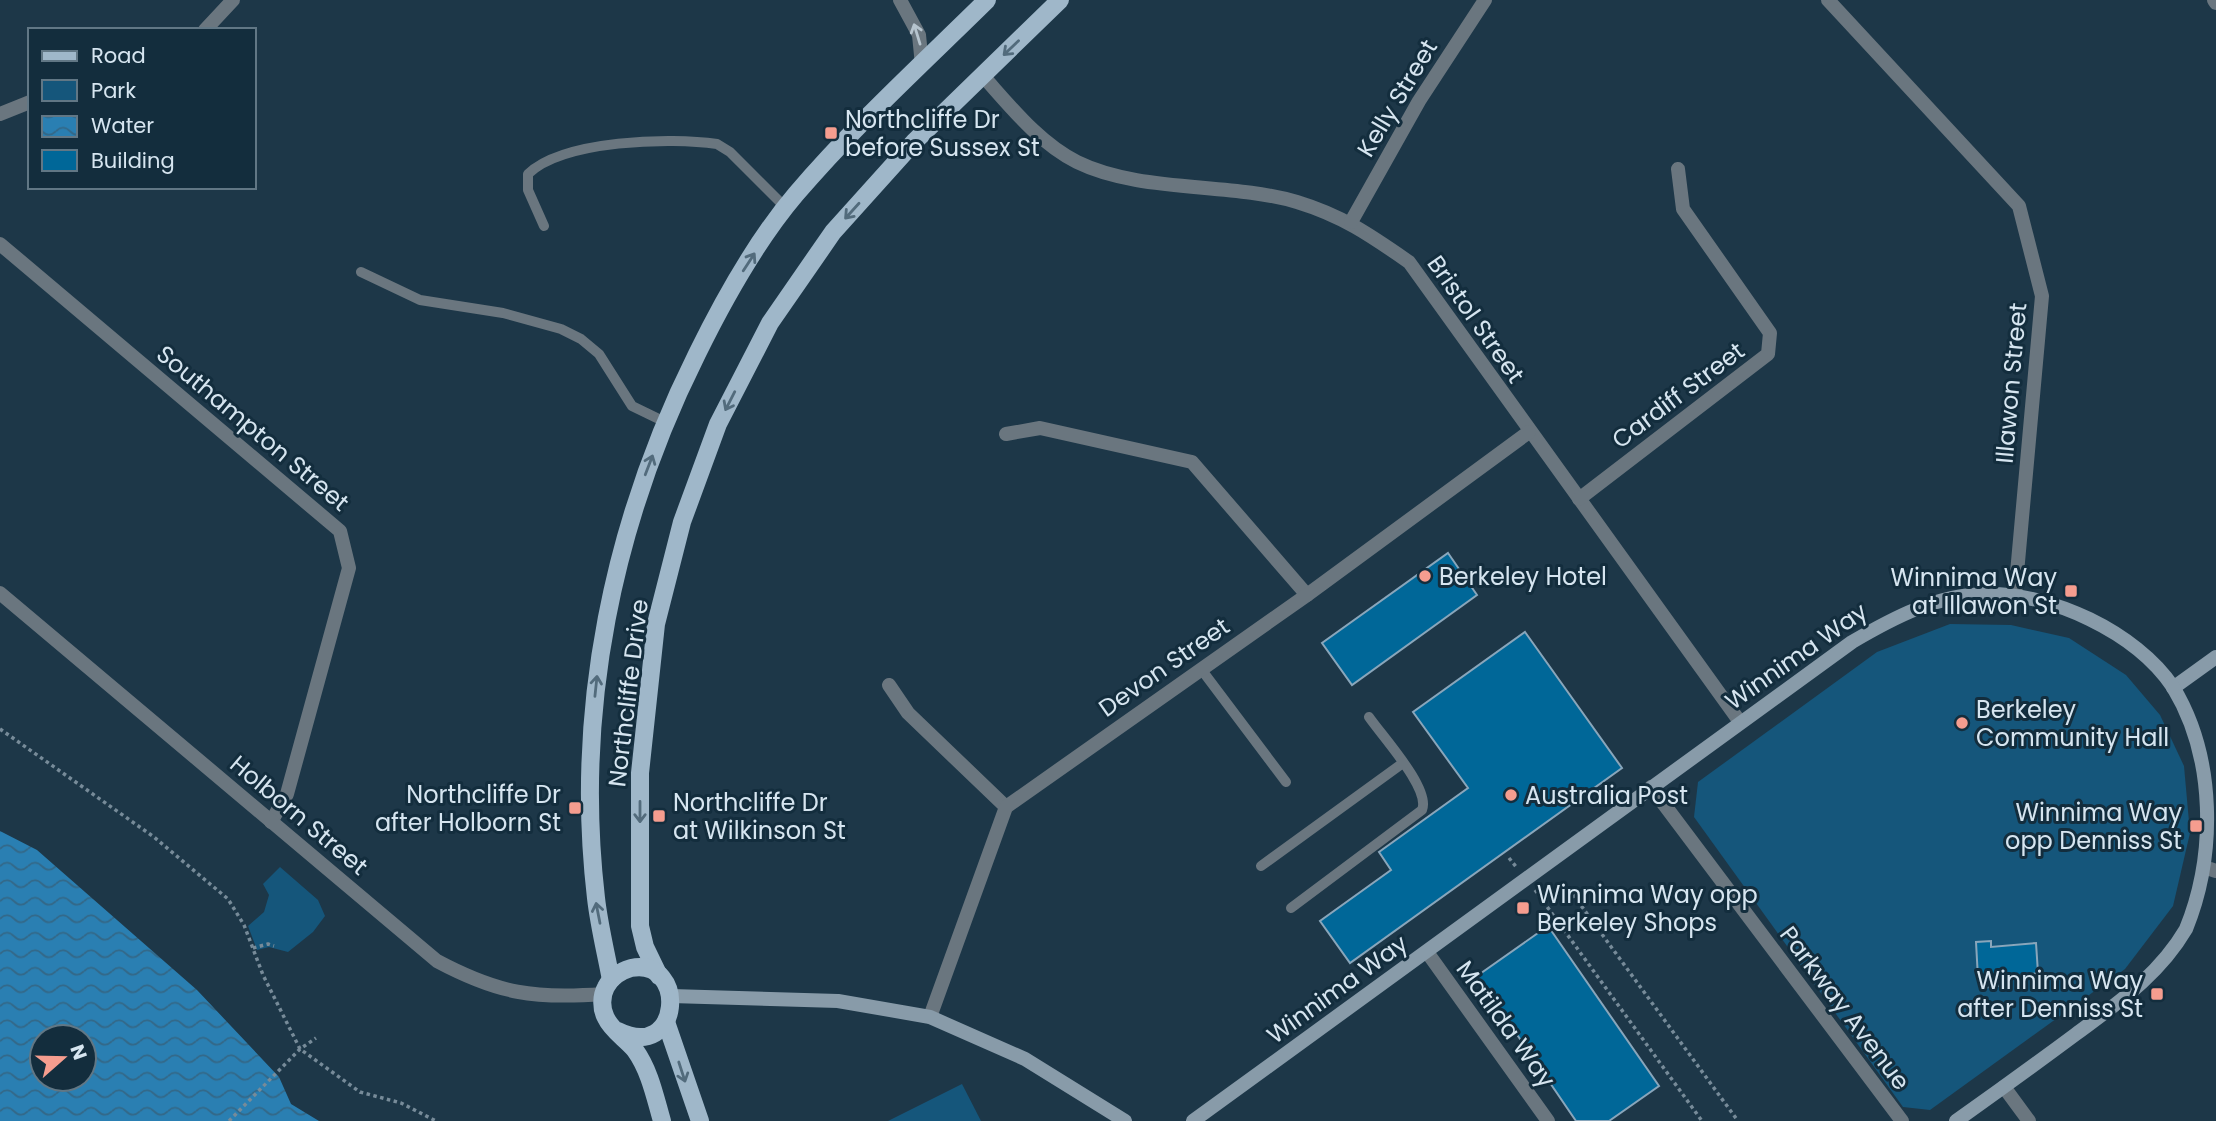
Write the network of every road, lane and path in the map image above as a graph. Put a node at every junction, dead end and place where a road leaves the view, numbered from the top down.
1 (233, 0) edge
2 (987, 0) edge
3 (1060, 0) edge
4 (1485, 0) edge
5 (1828, 0) edge
6 (902, 2) edge
7 (207, 28) edge
8 (922, 65) junction
9 (982, 76) junction
10 (28, 103) edge
11 (0, 114) edge
12 (1678, 169) dead end
13 (786, 208) junction
14 (1351, 222) junction
15 (544, 226) dead end
16 (0, 244) edge
17 (361, 272) dead end
18 (665, 422) junction
19 (1530, 432) junction
20 (1006, 434) dead end
21 (1579, 499) junction
22 (0, 593) edge
23 (1307, 595) junction
24 (2015, 595) junction
25 (2216, 657) edge
26 (1201, 669) junction
27 (889, 685) dead end
28 (2173, 688) junction
29 (1369, 717) dead end
30 (1740, 722) junction
31 (0, 729) edge
32 (1403, 763) junction
33 (1286, 782) dead end
34 (1651, 787) junction
35 (1006, 807) junction
36 (271, 822) junction
37 (1261, 866) dead end
38 (2213, 870) edge
39 (1534, 889) dead end
40 (1569, 889) dead end
41 (1291, 908) dead end
42 (274, 946) dead end
43 (253, 948) junction
44 (1427, 952) junction
45 (659, 976) junction
46 (607, 987) junction
47 (671, 996) junction
48 (930, 1017) junction
49 (666, 1022) junction
50 (618, 1031) junction
51 (316, 1038) dead end
52 (300, 1049) junction
53 (2004, 1087) junction
54 (229, 1121) edge
55 (436, 1121) edge
56 (662, 1121) edge
57 (700, 1121) edge
58 (1125, 1121) edge
59 (1193, 1121) edge
60 (1548, 1121) edge
61 (1702, 1121) edge
62 (1738, 1121) edge
63 (1902, 1121) edge
64 (1956, 1121) edge
65 (2029, 1121) edge

1 - 7 street
2 - 8 main road, Northcliffe Drive
3 -> 9 main road, Northcliffe Drive
4 - 14 street, Kelly Street
5 - 24 street, Illawon Street
8 -> 6 street
8 - 13 main road, Northcliffe Drive
9 - 14 street, Bristol Street
9 -> 45 main road, Northcliffe Drive
10 - 11 street
12 - 21 street, Cardiff Street
13 - 15 lane
18 -> 13 main road, Northcliffe Drive
14 - 19 street, Bristol Street
16 - 36 street, Southampton Street
17 - 18 lane
46 -> 18 main road, Northcliffe Drive
19 - 21 street, Bristol Street
19 - 23 street, Devon Street
20 - 23 street
21 - 30 street, Bristol Street
22 - 36 street, Holborn Street
23 - 26 street, Devon Street
24 - 28 street, Winnima Way
24 - 30 street, Winnima Way
25 - 28 street
26 - 33 lane
26 - 35 street, Devon Street
27 - 35 street
28 - 38 street, Winnima Way
29 - 32 lane
30 - 34 street, Winnima Way
31 - 43 path
32 - 37 lane
32 - 41 lane
34 - 44 street, Winnima Way
34 - 63 street, Parkway Avenue
35 - 48 street
36 - 46 street, Holborn Street
38 - 53 street, Winnima Way
39 - 61 path
40 - 62 path
42 - 43 path
43 - 52 path
44 - 59 street, Winnima Way
44 - 60 street, Matilda Way
45 - 46 main road
45 - 47 main road
46 - 50 main road
47 - 48 street
47 - 49 main road
48 - 58 street
49 - 50 main road
49 -> 57 main road
50 - 56 main road
51 - 52 path
52 - 54 path
52 - 55 path
53 - 64 street, Winnima Way
53 - 65 street

